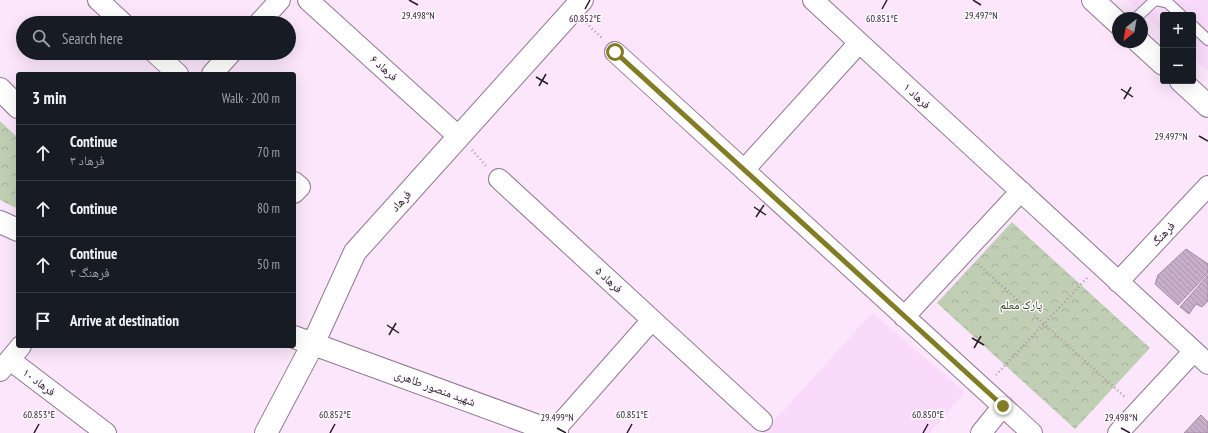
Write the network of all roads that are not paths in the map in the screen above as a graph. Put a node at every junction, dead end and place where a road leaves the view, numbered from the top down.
1 (98, 0) edge
2 (280, 0) edge
3 (308, 0) edge
4 (812, 0) edge
5 (1093, 0) edge
6 (1156, 0) edge
7 (573, 3) edge
8 (1143, 12) edge
9 (1178, 12) edge
10 (115, 16) edge
11 (265, 16) edge
12 (1112, 17) edge
13 (1196, 29) edge
14 (1208, 40) edge
15 (859, 43) junction
16 (1146, 48) edge
17 (615, 52) road end
18 (163, 60) edge
19 (225, 60) edge
20 (1160, 61) edge
21 (176, 72) edge
22 (214, 72) edge
23 (1184, 84) edge
24 (0, 89) edge
25 (16, 105) edge
26 (1208, 106) edge
27 (459, 137) junction
28 (744, 170) junction
29 (499, 179) road end
30 (296, 184) edge
31 (1208, 186) edge
32 (296, 191) edge
33 (1021, 191) junction
34 (0, 222) edge
35 (16, 229) edge
36 (1118, 282) junction
37 (904, 317) junction
38 (652, 320) junction
39 (303, 340) edge
40 (1201, 358) edge
41 (10, 359) edge
42 (1003, 406) junction
43 (762, 422) dead end
44 (555, 432) edge
45 (106, 433) edge
46 (266, 433) edge
47 (981, 433) edge
48 (1032, 433) edge
49 (1118, 433) edge

1 - 10 street
2 - 11 street
3 - 27 street, فرهاد ۶
4 - 15 street, فرهاد ۱
5 - 12 street
6 - 8 lane
6 - 9 lane
7 - 27 street, فرهاد
13 - 14 lane
15 - 28 street
15 - 33 street, فرهاد ۱
16 - 20 street
17 - 28 street
18 - 21 street
19 - 22 street
23 - 26 street
24 - 25 street
27 - 39 street, فرهاد
28 - 37 street
29 - 38 street, فرهاد ۵
30 - 32 street
31 - 36 street, فرهنگ
33 - 36 street, فرهاد ۱
33 - 37 street
34 - 35 street
36 - 40 street, فرهاد ۱
37 - 42 street
38 - 43 street, فرهاد ۵
38 - 44 street
39 - 44 street, شهید منصور طاهری
39 - 46 street, فرهاد
40 - 49 street
41 - 45 street, فرهاد ۱۰
42 - 47 street
42 - 48 street

